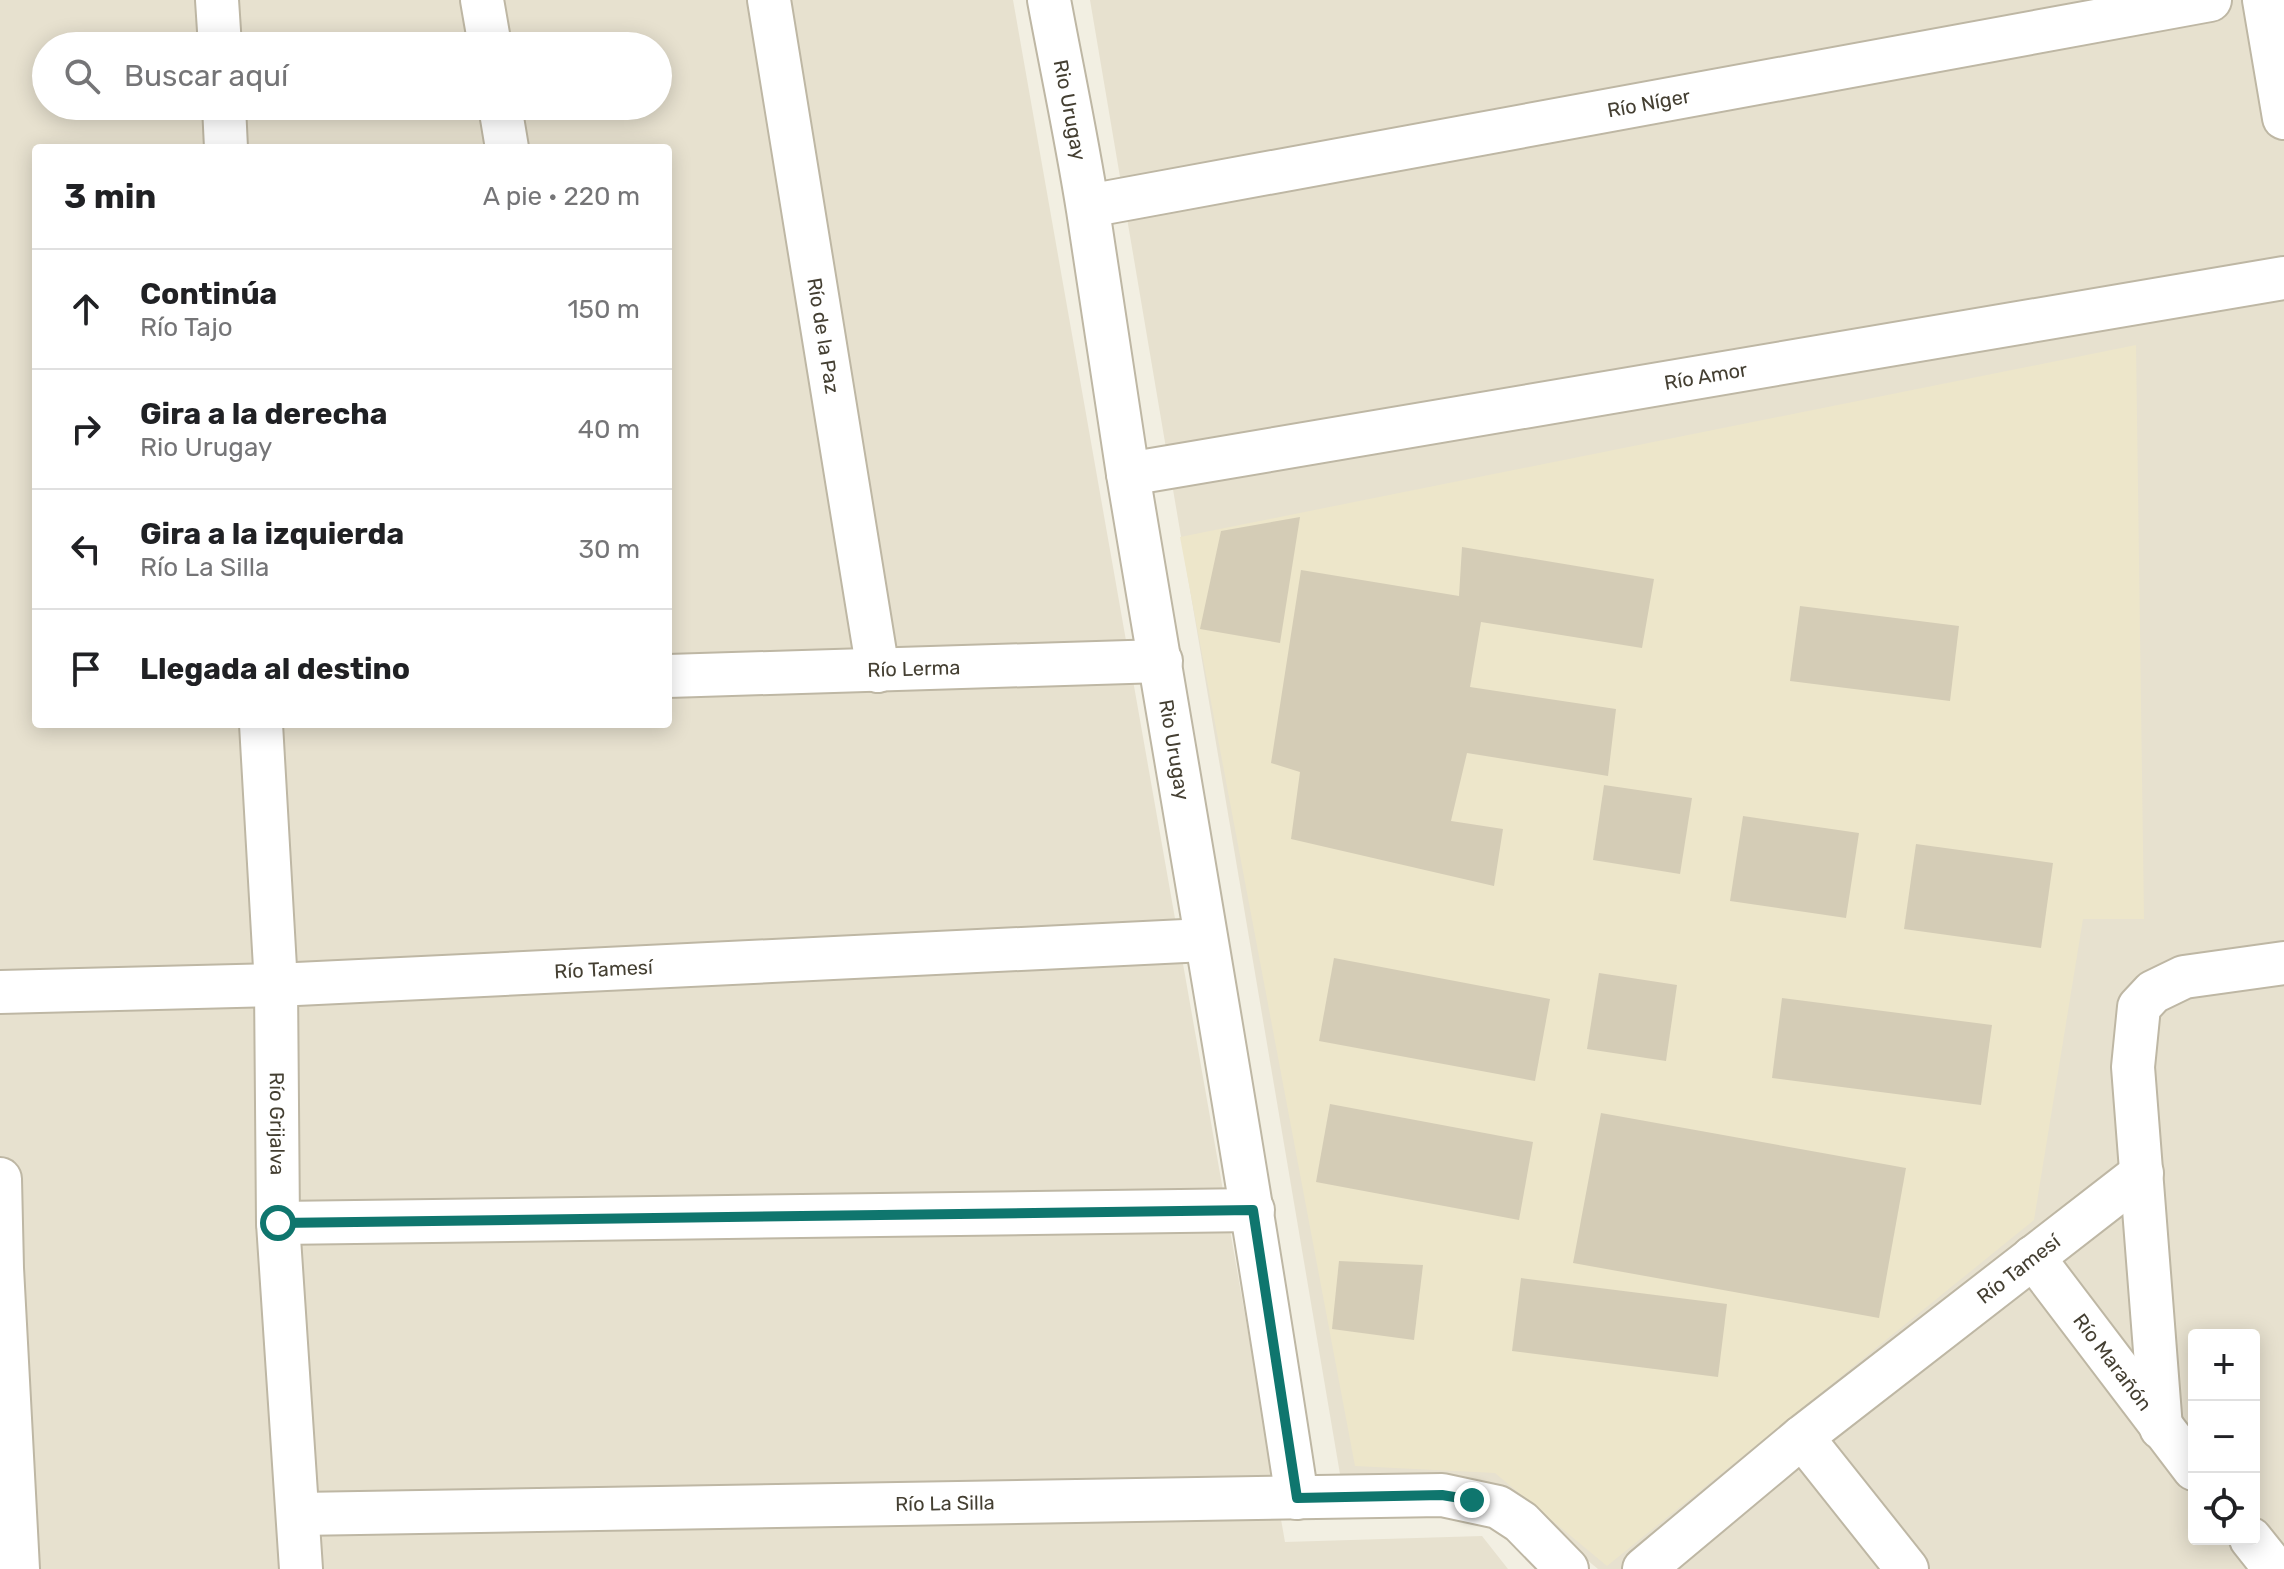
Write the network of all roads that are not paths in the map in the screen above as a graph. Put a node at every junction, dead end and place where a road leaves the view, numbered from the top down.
1 (217, 0) edge
2 (482, 0) edge
3 (769, 0) edge
4 (1049, 0) edge
5 (2210, 0) edge
6 (2264, 0) edge
7 (219, 32) edge
8 (488, 32) edge
9 (2284, 118) edge
10 (225, 120) edge
11 (502, 120) edge
12 (226, 144) edge
13 (506, 144) edge
14 (1088, 206) junction
15 (2284, 278) edge
16 (1128, 474) junction
17 (1161, 661) junction
18 (878, 671) junction
19 (672, 676) edge
20 (261, 728) edge
21 (1205, 940) junction
22 (2284, 963) edge
23 (276, 985) junction
24 (0, 992) edge
25 (2142, 1173) junction
26 (0, 1179) edge
27 (1253, 1210) junction
28 (278, 1223) junction
29 (2033, 1257) junction
30 (1, 1268) edge
31 (2161, 1428) junction
32 (1802, 1437) junction
33 (2188, 1462) edge
34 (1297, 1498) junction
35 (299, 1514) junction
36 (2256, 1545) edge
37 (11, 1551) edge
38 (301, 1569) edge
39 (1567, 1569) edge
40 (1644, 1569) edge
41 (1907, 1569) edge
42 (2275, 1569) edge

1 - 7 street
2 - 8 street
3 - 18 street, Río de la Paz
4 - 14 street, Rio Urugay
5 - 14 street, Río Níger
6 - 9 street
10 - 12 street
11 - 13 street
14 - 16 street, Rio Urugay
15 - 16 street, Río Amor
16 - 17 street, Rio Urugay
17 - 18 street, Río Lerma
17 - 21 street, Rio Urugay
18 - 19 street, Río Lerma
20 - 23 street, Río Grijalva
21 - 23 street, Río Tamesí
21 - 27 street, Rio Urugay
22 - 25 street
23 - 24 street, Río Tamesí
23 - 28 street, Río Grijalva
25 - 29 street, Río Tamesí
25 - 31 street
26 - 30 street
27 - 28 street
27 - 34 street, Rio Urugay
28 - 35 street, Río Grijalva
29 - 31 street, Río Marañón
29 - 32 street, Río Tamesí
30 - 37 street
31 - 33 street, Río Marañón
32 - 40 street, Río Tamesí
32 - 41 street
34 - 35 street, Río La Silla
34 - 39 street, Río La Silla
35 - 38 street, Río Grijalva
36 - 42 street

